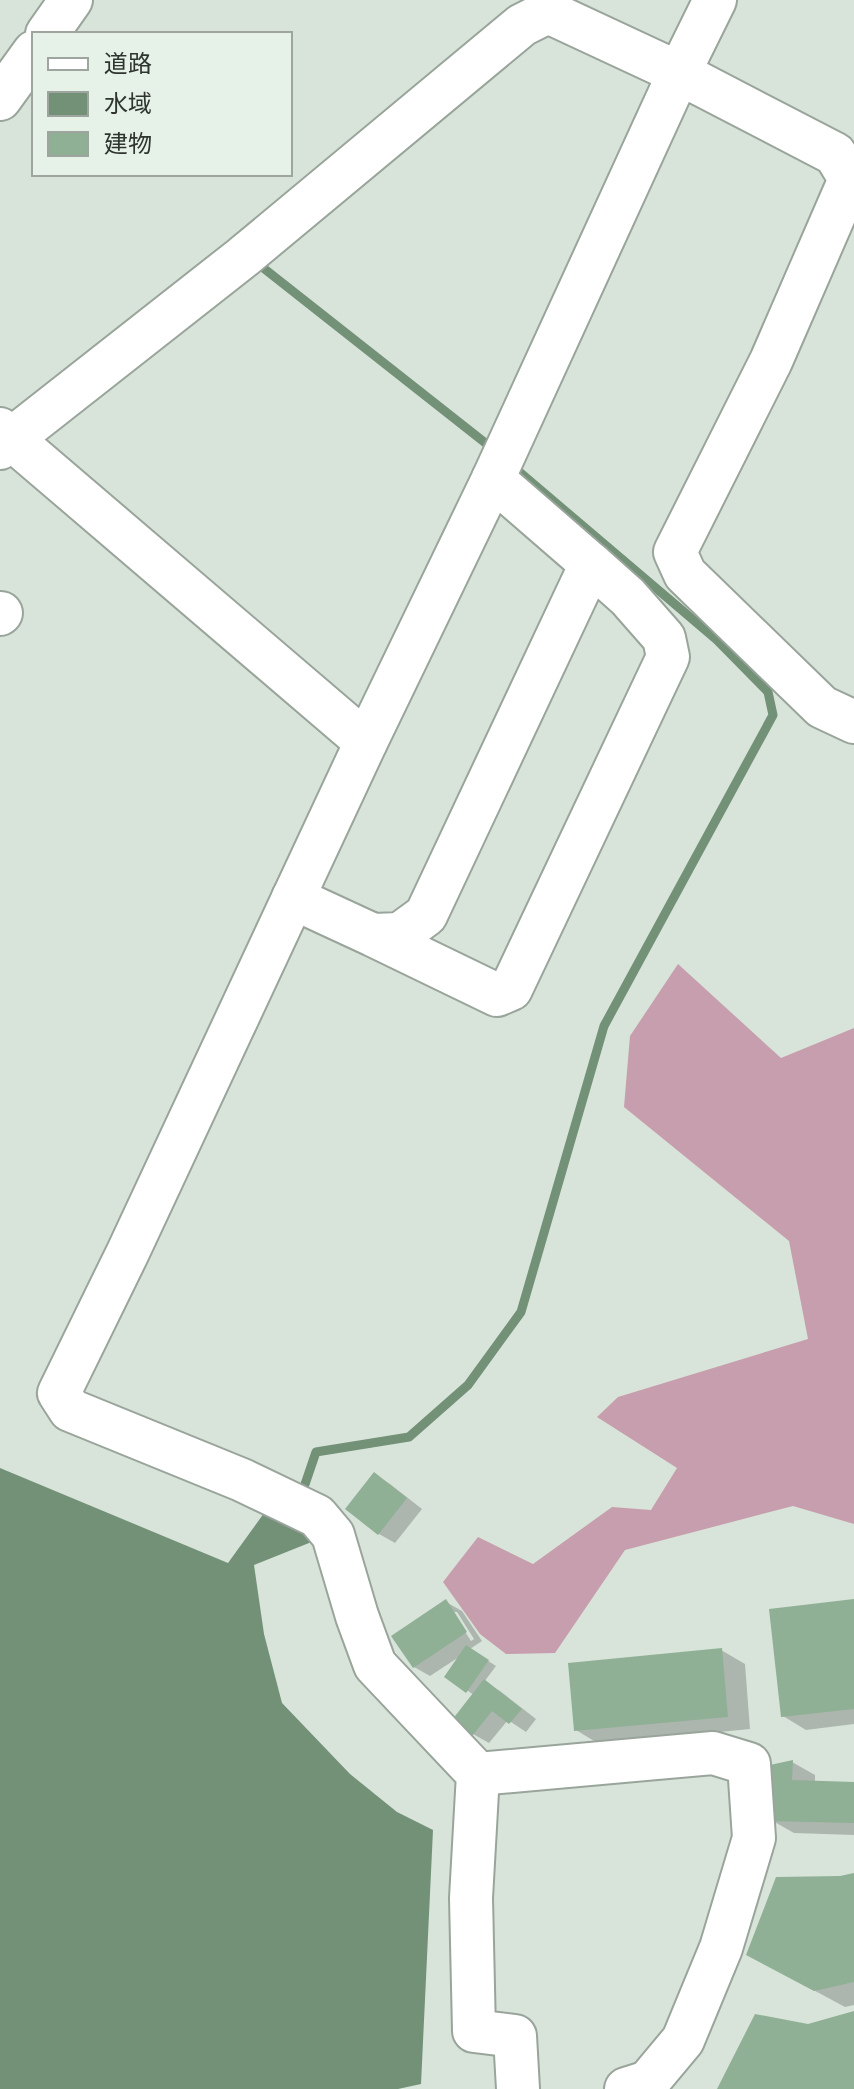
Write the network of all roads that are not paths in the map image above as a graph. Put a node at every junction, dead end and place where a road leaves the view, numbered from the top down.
1 (71, 0) edge
2 (715, 0) edge
3 (48, 32) edge
4 (32, 55) edge
5 (679, 73) junction
6 (0, 99) edge
7 (852, 178) edge
8 (3, 439) edge
9 (493, 479) junction
10 (591, 564) junction
11 (685, 574) junction
12 (628, 597) junction
13 (854, 722) edge
14 (366, 742) junction
15 (293, 898) junction
16 (373, 935) junction
17 (478, 1774) junction
18 (518, 2089) edge
19 (626, 2089) edge

1 - 3 street
2 - 5 street
4 - 6 street
5 - 7 street
5 - 8 street
5 - 9 street
7 - 11 street
8 - 14 street
9 - 10 street
9 - 14 street
10 - 12 street
10 - 16 street
11 - 12 street
11 - 13 street
12 - 16 street
14 - 15 street
15 - 16 street
15 - 17 street
17 - 18 street
17 - 19 street

